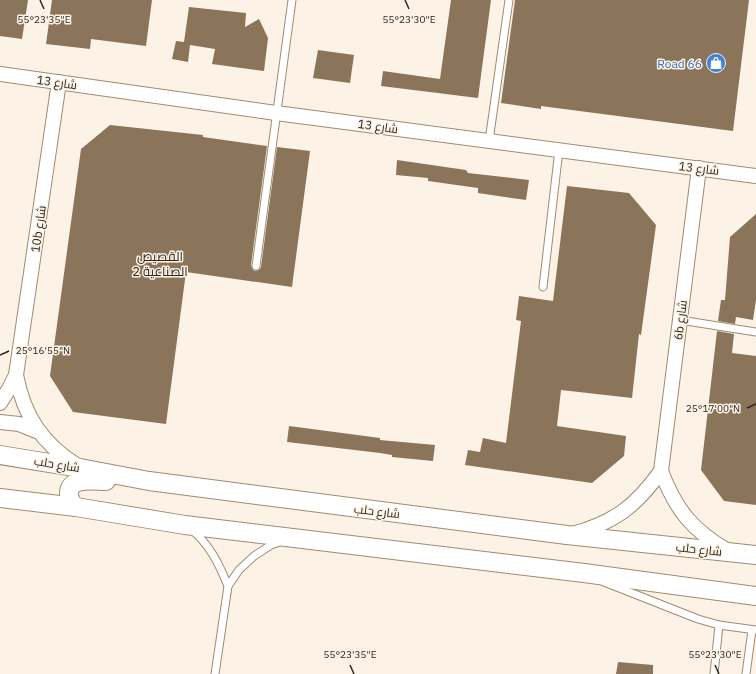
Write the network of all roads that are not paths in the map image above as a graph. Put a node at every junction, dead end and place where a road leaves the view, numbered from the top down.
1 (292, 0) edge
2 (509, 0) edge
3 (0, 74) edge
4 (59, 82) junction
5 (276, 113) junction
6 (489, 141) junction
7 (559, 150) junction
8 (698, 168) junction
9 (756, 176) edge
10 (256, 266) dead end
11 (543, 287) dead end
12 (680, 320) junction
13 (756, 332) edge
14 (16, 375) junction
15 (0, 403) edge
16 (0, 422) edge
17 (39, 432) junction
18 (0, 456) edge
19 (80, 468) junction
20 (661, 472) junction
21 (148, 481) junction
22 (0, 498) edge
23 (76, 508) junction
24 (185, 525) junction
25 (567, 535) junction
26 (289, 538) junction
27 (730, 552) junction
28 (756, 555) edge
29 (584, 574) junction
30 (228, 586) junction
31 (756, 596) edge
32 (719, 625) junction
33 (754, 630) edge
34 (215, 674) edge
35 (714, 674) edge
36 (746, 674) edge

1 - 5 lane
2 - 6 lane
3 - 4 street, شارع 13
4 - 5 street, شارع 13
4 - 14 street, 10b شارع
5 - 6 street, شارع 13
5 - 10 lane
6 - 7 street, شارع 13
7 - 8 street, شارع 13
7 - 11 lane
8 - 9 street, شارع 13
8 - 12 street, 6b شارع
12 - 13 lane
12 - 20 street, 6b شارع
14 - 15 street, 10b شارع
14 - 17 street, 10b شارع
16 - 17 street
17 - 19 street, 10b شارع
18 - 19 street, شارع حلب
19 - 21 street, شارع حلب
20 - 25 street
20 - 27 street, 6b شارع
21 - 23 street
21 - 25 street, شارع حلب
22 - 23 street
23 - 24 street
24 - 26 street
24 - 30 lane
25 - 27 street, شارع حلب
26 - 29 street
26 - 30 lane
27 - 28 street, شارع حلب
29 - 31 street
29 - 32 lane
30 - 34 lane
32 - 33 lane
32 - 35 lane
33 - 36 lane

